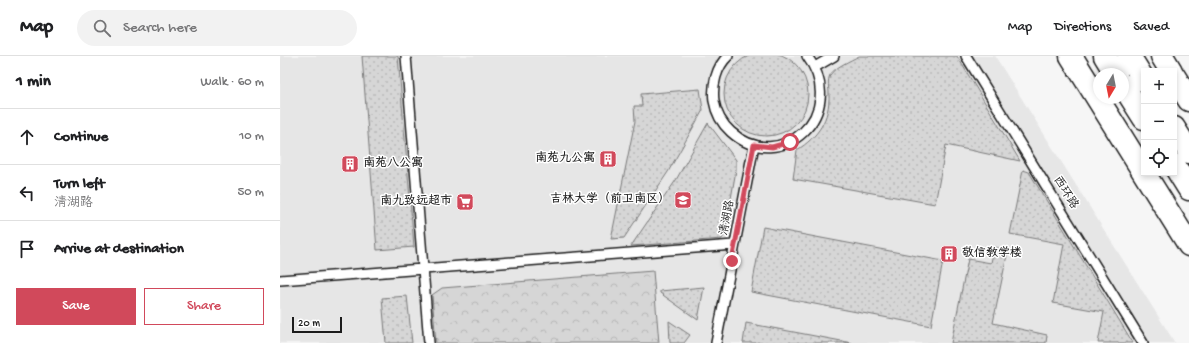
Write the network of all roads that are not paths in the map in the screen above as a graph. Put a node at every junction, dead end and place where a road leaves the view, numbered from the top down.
1 (406, 56) edge
2 (728, 56) edge
3 (807, 56) edge
4 (834, 56) edge
5 (966, 56) edge
6 (1071, 56) edge
7 (1105, 56) edge
8 (1129, 56) edge
9 (1162, 56) edge
10 (815, 67) junction
11 (1112, 68) edge
12 (1169, 68) edge
13 (1141, 75) edge
14 (1177, 81) edge
15 (1129, 94) edge
16 (1189, 100) edge
17 (1141, 113) edge
18 (1177, 133) edge
19 (754, 145) junction
20 (1189, 152) edge
21 (1141, 168) edge
22 (1177, 170) edge
23 (1146, 176) edge
24 (1189, 189) edge
25 (734, 245) junction
26 (1189, 245) edge
27 (423, 270) junction
28 (280, 280) edge
29 (429, 343) edge
30 (716, 343) edge
31 (1143, 343) edge

1 - 27 lane
2 - 19 lane
3 - 10 lane
4 - 10 lane
5 - 31 lane, 西环路
6 - 21 street
7 - 11 street
8 - 13 street
9 - 12 street
10 - 19 lane
14 - 16 street
15 - 17 street
18 - 20 street
19 - 25 lane, 清湖路
22 - 24 street
23 - 26 street
25 - 27 lane
25 - 30 lane, 清湖路
27 - 28 lane
27 - 29 lane

